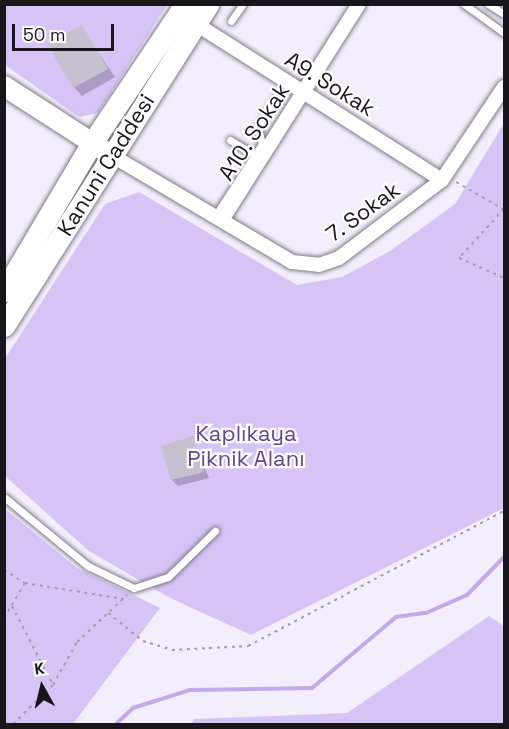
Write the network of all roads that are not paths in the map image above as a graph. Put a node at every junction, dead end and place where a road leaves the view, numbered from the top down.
1 (185, 4) edge
2 (208, 4) edge
3 (243, 4) edge
4 (359, 4) edge
5 (464, 4) edge
6 (479, 4) edge
7 (488, 4) edge
8 (504, 14) edge
9 (231, 21) dead end
10 (196, 24) junction
11 (504, 33) edge
12 (4, 86) edge
13 (504, 87) edge
14 (305, 93) junction
15 (277, 97) dead end
16 (230, 140) dead end
17 (92, 143) junction
18 (111, 155) junction
19 (255, 155) junction
20 (442, 180) junction
21 (218, 218) junction
22 (4, 291) edge
23 (4, 326) edge
24 (4, 497) edge
25 (215, 531) dead end

1 - 17 main road, Kanuni Caddesi
2 - 10 main road, Kanuni Caddesi
3 - 9 lane
4 - 14 street, A10. Sokak
5 - 11 lane
6 - 7 lane
7 - 8 lane
10 - 14 street, A9. Sokak
10 - 18 main road, Kanuni Caddesi
12 - 17 main road
13 - 20 street, 7. Sokak
14 - 20 street, A9. Sokak
14 - 21 street, A10. Sokak
15 - 19 lane
16 - 19 lane
17 - 18 main road
17 - 22 main road, Kanuni Caddesi
18 - 21 street, 7. Sokak
18 - 23 main road, Kanuni Caddesi
19 - 21 lane
20 - 21 street, 7. Sokak
24 - 25 lane

